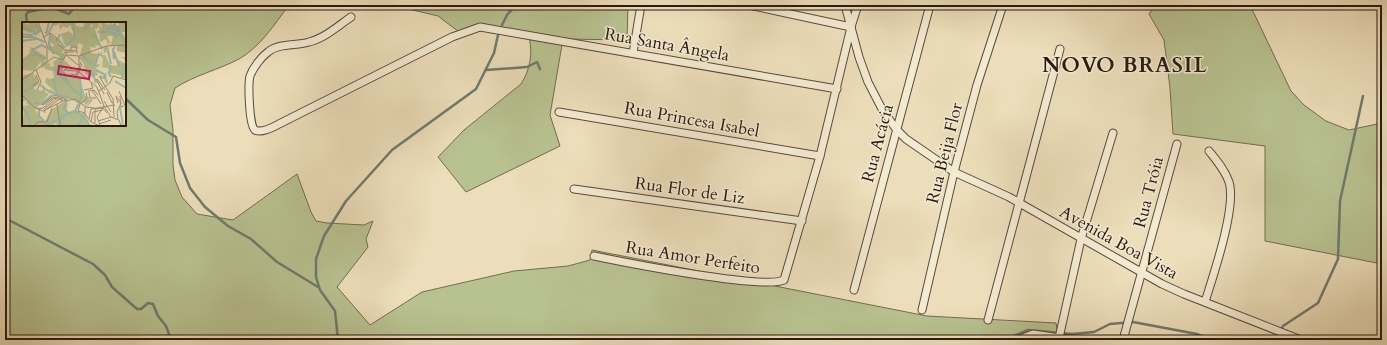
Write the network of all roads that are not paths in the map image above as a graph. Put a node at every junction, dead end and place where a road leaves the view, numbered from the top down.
1 (641, 5) edge
2 (749, 5) edge
3 (845, 5) edge
4 (858, 5) edge
5 (930, 5) edge
6 (1003, 5) edge
7 (351, 17) dead end
8 (851, 27) junction
9 (1060, 49) dead end
10 (633, 53) junction
11 (837, 89) junction
12 (559, 112) dead end
13 (896, 129) junction
14 (1113, 133) dead end
15 (1177, 144) dead end
16 (1209, 151) dead end
17 (820, 156) junction
18 (954, 172) junction
19 (574, 189) dead end
20 (1020, 204) junction
21 (802, 222) junction
22 (1082, 239) junction
23 (594, 256) dead end
24 (1143, 273) junction
25 (854, 290) dead end
26 (1205, 302) junction
27 (922, 310) dead end
28 (988, 320) dead end
29 (1059, 338) junction
30 (1017, 340) edge
31 (1074, 340) edge
32 (1124, 340) edge
33 (1301, 340) edge

1 - 10 street
2 - 8 street
3 - 8 street, Avenida Boa Vista
4 - 8 street
5 - 13 street, Rua Acácia
6 - 18 street, Rua Beija Flor
7 - 10 street, Rua Santa Ângela
8 - 11 street
8 - 13 street, Avenida Boa Vista
9 - 20 street
10 - 11 street, Rua Santa Ângela
11 - 17 street
12 - 17 street, Rua Princesa Isabel
13 - 18 street, Avenida Boa Vista
13 - 25 street, Rua Acácia
14 - 22 street
15 - 24 street, Rua Tróia
16 - 26 street
17 - 21 street
18 - 20 street, Avenida Boa Vista
18 - 27 street, Rua Beija Flor
19 - 21 street, Rua Flor de Liz
20 - 22 street, Avenida Boa Vista
20 - 28 street
21 - 23 street, Rua Amor Perfeito
22 - 24 street, Avenida Boa Vista
22 - 29 street
24 - 26 street, Avenida Boa Vista
24 - 32 street, Rua Tróia
26 - 33 street, Avenida Boa Vista
29 - 30 street
29 - 31 street

